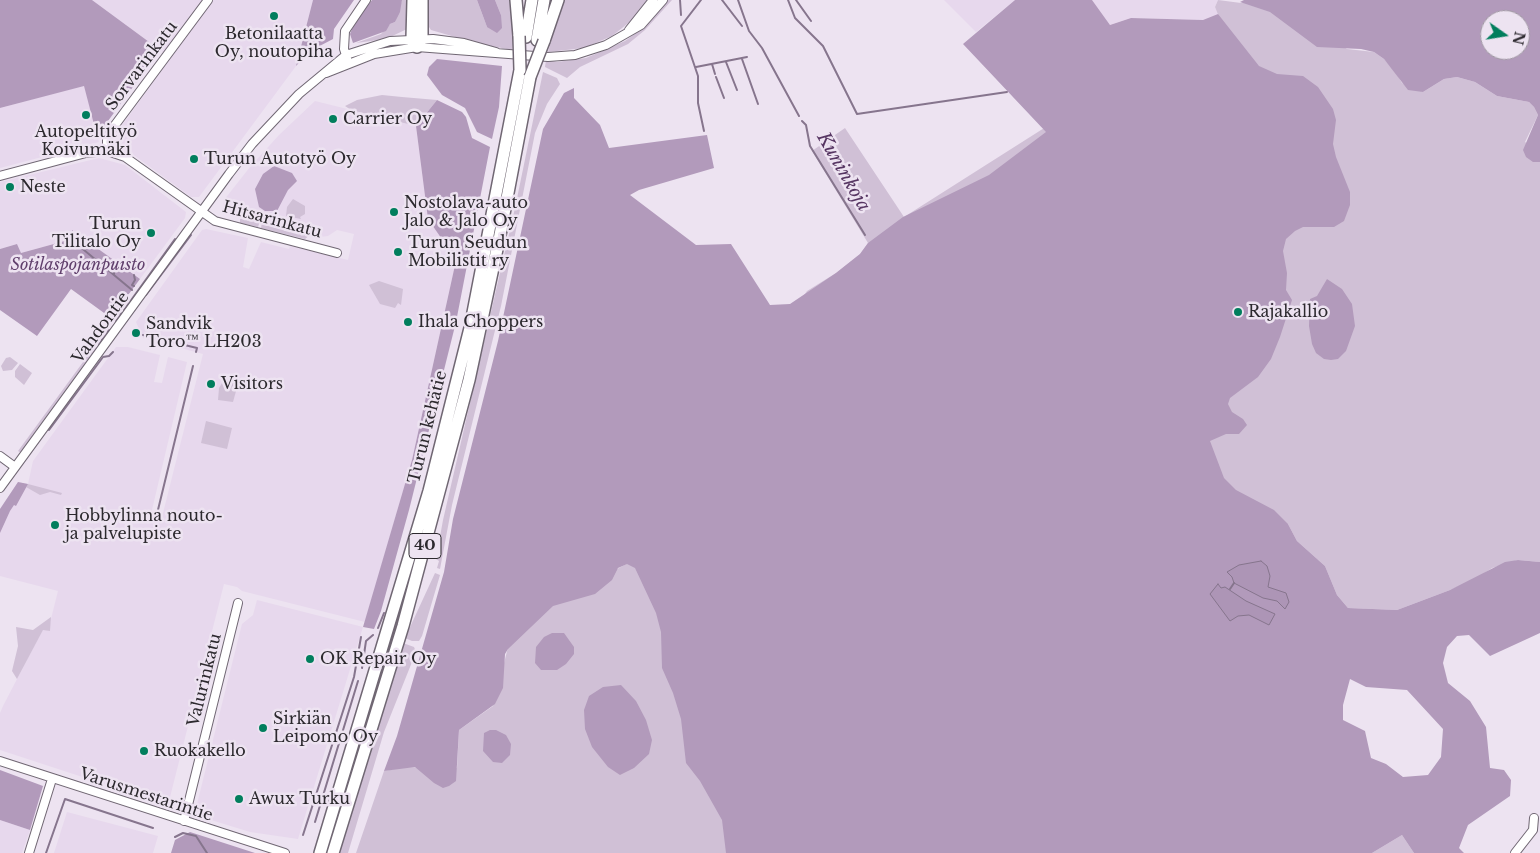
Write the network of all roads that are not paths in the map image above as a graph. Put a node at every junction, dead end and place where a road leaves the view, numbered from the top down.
1 (208, 0) edge
2 (366, 0) edge
3 (413, 0) edge
4 (422, 0) edge
5 (516, 0) edge
6 (532, 0) edge
7 (544, 0) edge
8 (558, 0) edge
9 (653, 0) edge
10 (663, 0) edge
11 (628, 32) junction
12 (531, 38) junction
13 (417, 41) junction
14 (348, 59) junction
15 (524, 77) junction
16 (108, 151) junction
17 (0, 176) edge
18 (201, 212) junction
19 (337, 253) dead end
20 (0, 456) edge
21 (15, 467) junction
22 (0, 488) edge
23 (238, 603) dead end
24 (0, 761) edge
25 (52, 779) junction
26 (1534, 818) dead end
27 (184, 821) junction
28 (29, 853) edge
29 (285, 853) edge
30 (320, 853) edge
31 (333, 853) edge
32 (1515, 853) edge

1 - 16 street, Sorvarinkatu
2 - 14 street
3 - 13 highway
4 - 13 highway
5 - 12 highway
6 - 12 highway
7 - 12 highway
8 - 12 highway
9 - 11 street, Vahdontie
10 - 11 street, Vahdontie
11 - 13 street, Vahdontie
12 - 15 highway, bridge
12 - 15 highway, bridge
13 - 14 street, Vahdontie
14 - 18 street, Vahdontie
15 - 30 highway, Turun kehätie / 40
15 - 31 highway, Turun kehätie / 40
16 - 17 street
16 - 18 street, Hitsarinkatu
18 - 19 street, Hitsarinkatu
18 - 21 street, Vahdontie
20 - 21 street
21 - 22 street, Vahdontie
23 - 27 street, Valurinkatu
24 - 25 street, Varusmestarintie
25 - 27 street, Varusmestarintie
25 - 28 street
26 - 32 street
27 - 29 street, Varusmestarintie

